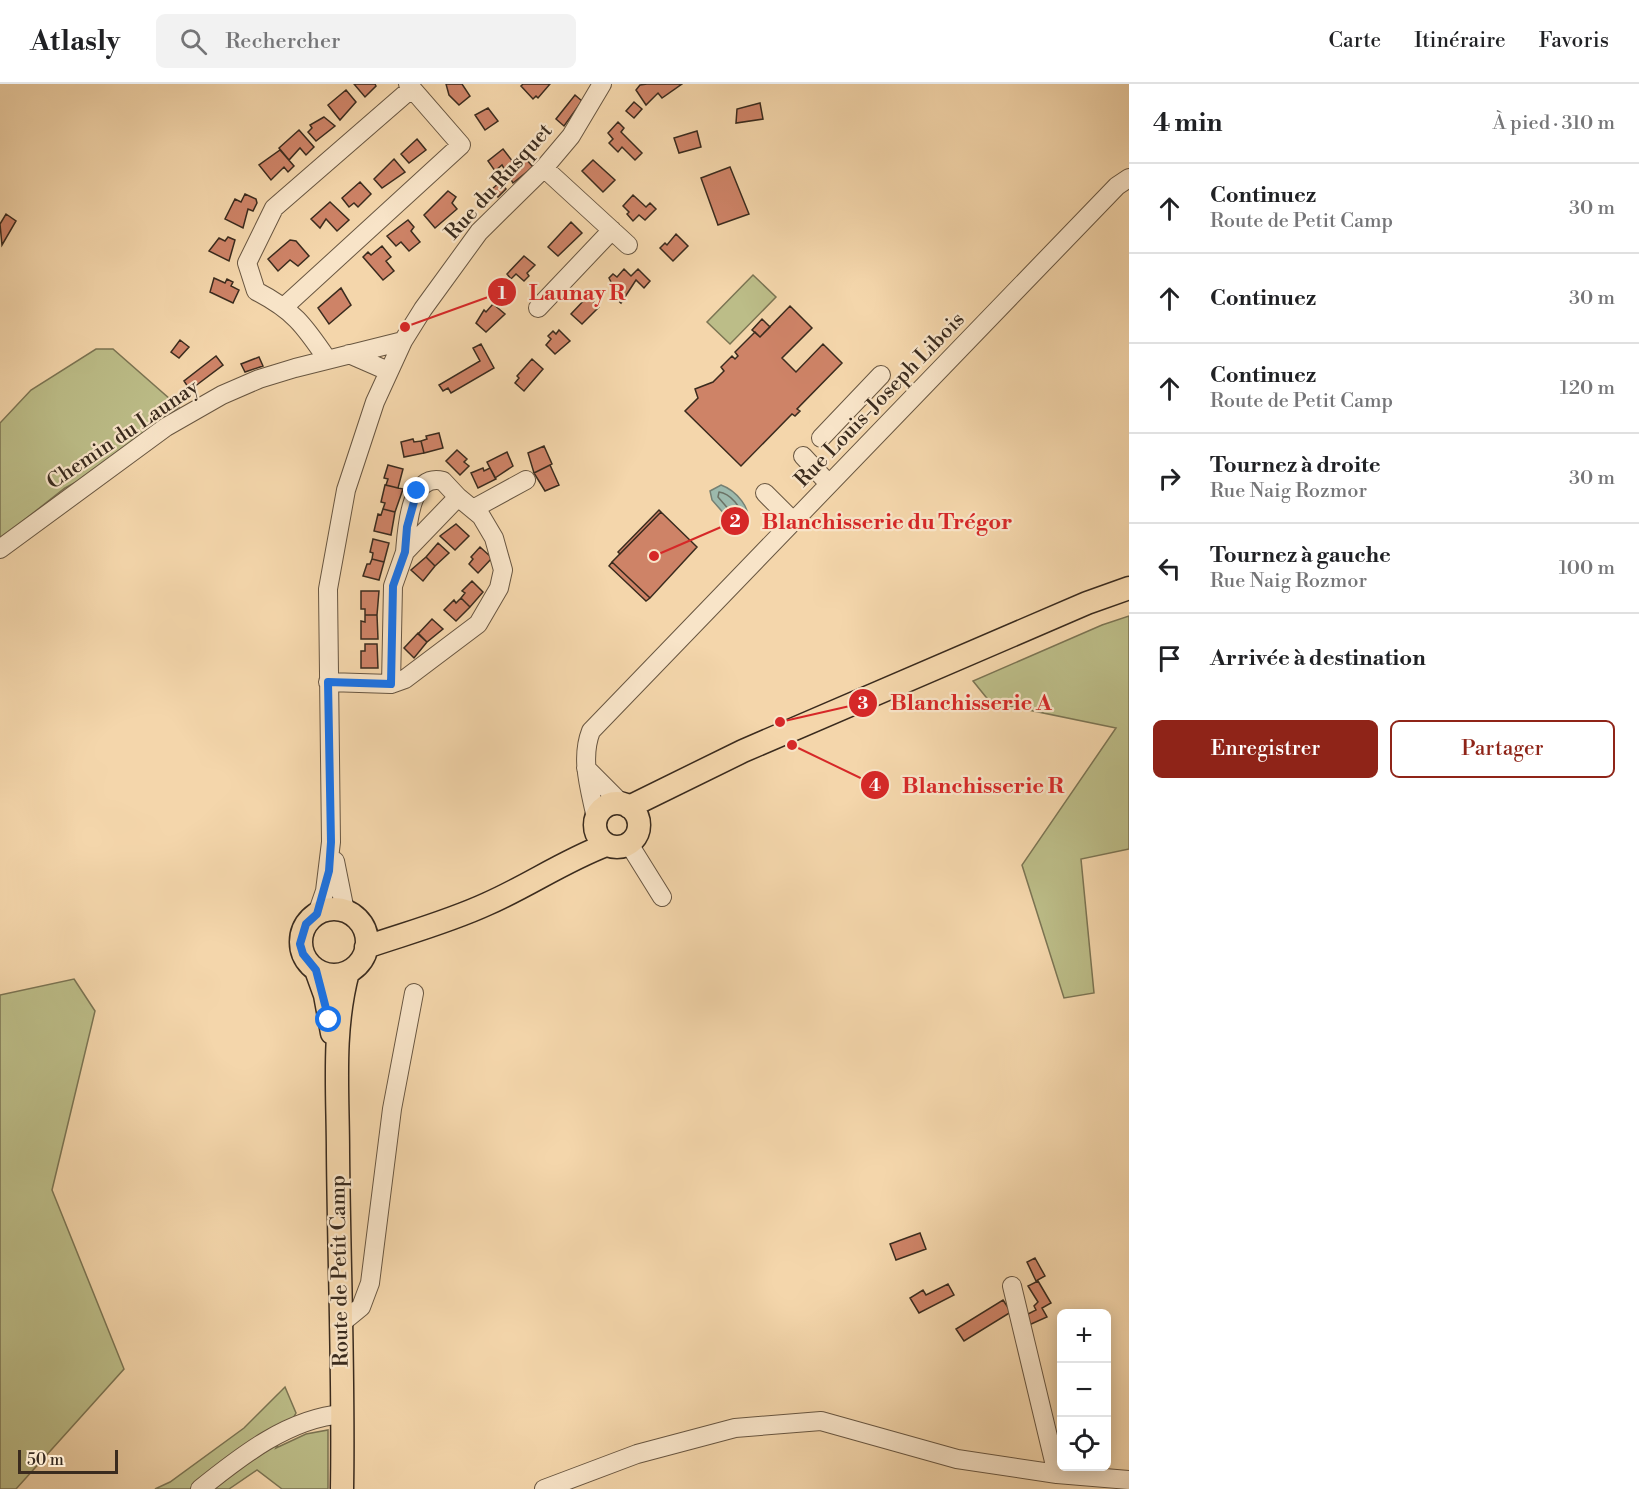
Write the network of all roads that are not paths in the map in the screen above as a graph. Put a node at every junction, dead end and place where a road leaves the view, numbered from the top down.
1 (602, 84) edge
2 (410, 86) edge
3 (544, 168) junction
4 (1129, 178) edge
5 (612, 230) junction
6 (628, 245) dead end
7 (285, 306) junction
8 (538, 308) dead end
9 (403, 342) junction
10 (349, 354) junction
11 (327, 359) junction
12 (388, 371) junction
13 (881, 375) dead end
14 (822, 438) dead end
15 (803, 456) dead end
16 (526, 480) dead end
17 (829, 484) junction
18 (765, 493) dead end
19 (458, 497) junction
20 (473, 509) junction
21 (793, 521) junction
22 (0, 549) edge
23 (405, 552) junction
24 (1129, 588) edge
25 (328, 682) junction
26 (391, 684) junction
27 (586, 768) junction
28 (630, 811) junction
29 (599, 830) junction
30 (331, 842) junction
31 (629, 844) junction
32 (662, 897) dead end
33 (317, 914) junction
34 (353, 918) junction
35 (423, 927) junction
36 (366, 947) junction
37 (316, 970) junction
38 (348, 972) junction
39 (414, 993) dead end
40 (336, 1052) junction
41 (1012, 1286) dead end
42 (339, 1325) junction
43 (343, 1414) junction
44 (1057, 1474) junction
45 (1129, 1480) edge
46 (200, 1489) edge
47 (342, 1489) edge
48 (544, 1489) edge

1 - 3 street, Rue du Rusquet
2 - 7 street
2 - 7 street
3 - 5 street
3 - 9 street, Rue du Rusquet
4 - 17 street, Rue Louis-Joseph Libois
5 - 6 street
5 - 8 street
7 - 11 street
9 - 10 street, Chemin du Launay
9 - 12 street, Rue du Rusquet
10 - 11 street, Chemin du Launay
10 - 12 street
11 - 22 street, Chemin du Launay
12 - 25 street, Rue du Rusquet
13 - 14 street
15 - 17 street
16 - 20 street
17 - 21 street, Rue Louis-Joseph Libois
18 - 21 street
19 - 20 street
19 - 23 street
19 - 23 street
20 - 26 street
21 - 27 street, Rue Louis-Joseph Libois
23 - 26 street
24 - 28 main road
25 - 26 street
25 - 30 street
27 - 28 street
27 - 29 street, Rue Louis-Joseph Libois
28 - 29 main road
28 - 31 main road
29 - 31 main road
29 - 35 main road
30 - 33 street
30 - 34 street
31 - 32 street
33 - 34 main road
33 - 37 main road
34 - 35 main road
34 - 36 main road
35 - 36 main road
36 - 38 main road
37 - 38 main road
37 - 40 main road, Route de Petit Camp
38 - 40 main road, Route de Petit Camp
39 - 42 street
40 - 42 main road, Route de Petit Camp
41 - 44 street
42 - 43 main road, Route de Petit Camp
43 - 46 street
43 - 47 main road, Route de Petit Camp
44 - 45 street
44 - 48 street

